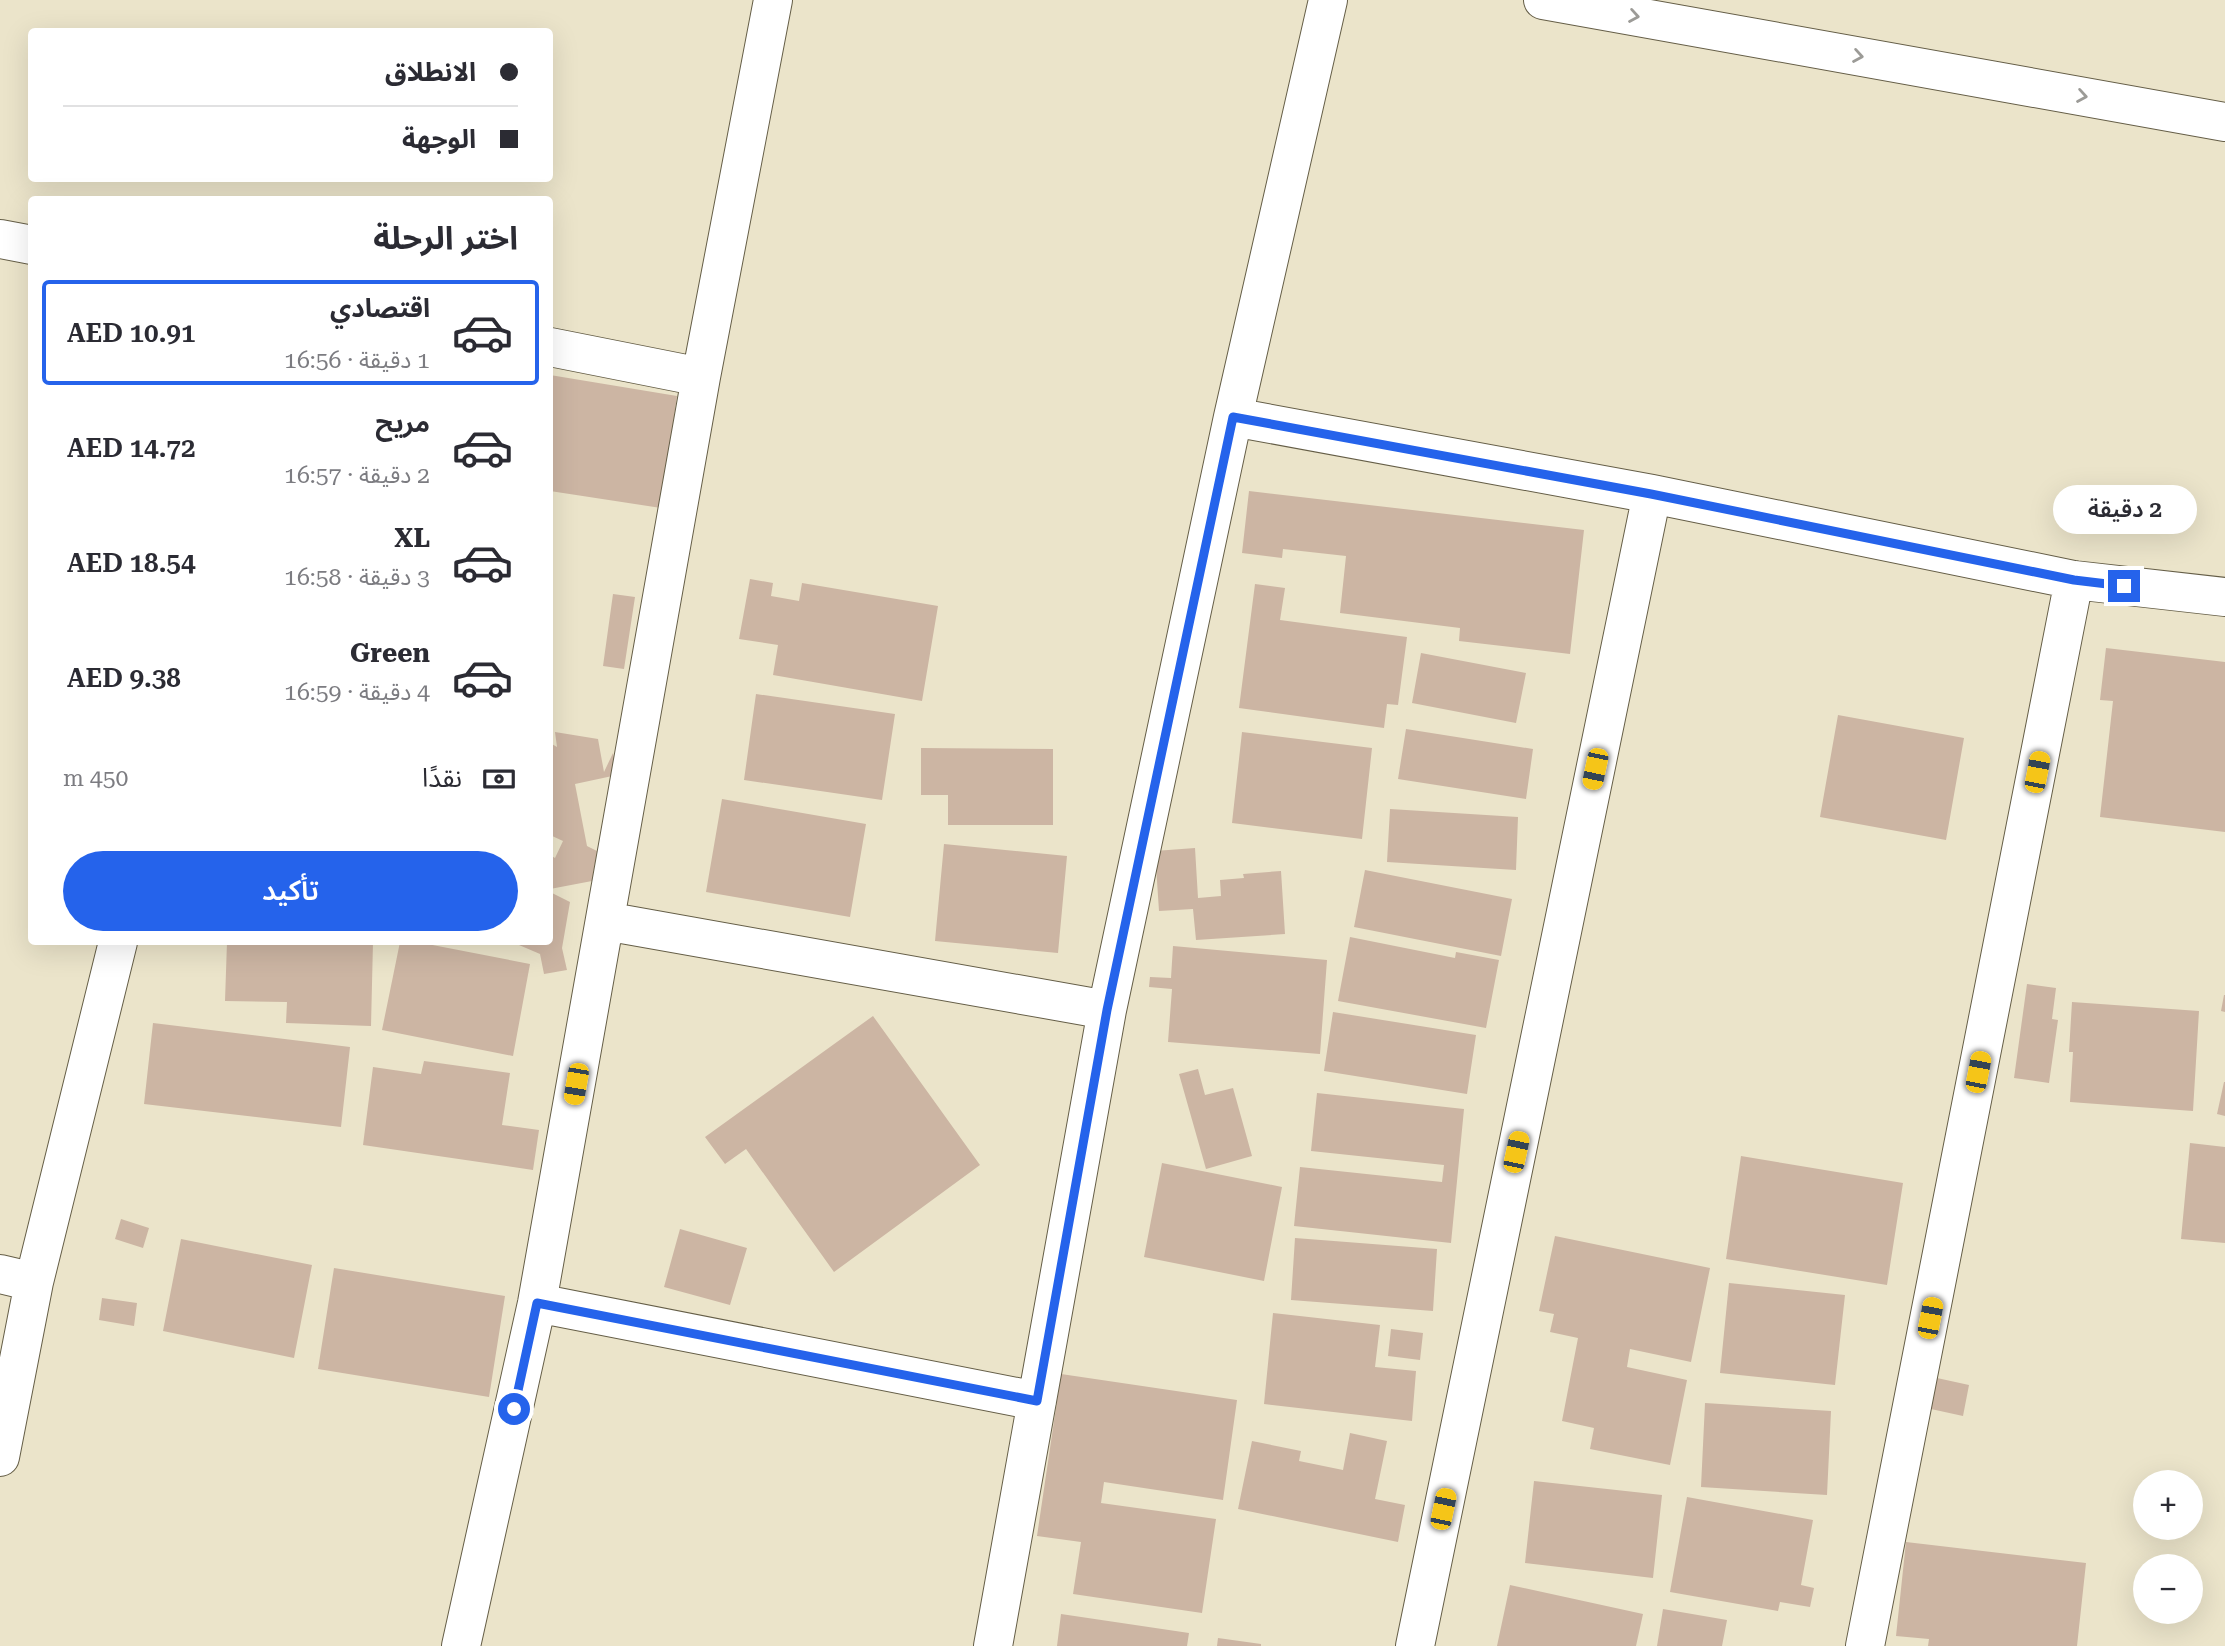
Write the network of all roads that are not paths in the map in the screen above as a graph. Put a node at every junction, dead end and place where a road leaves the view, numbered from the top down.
1 (773, 0) edge
2 (1328, 0) edge
3 (1543, 0) edge
4 (2225, 122) edge
5 (0, 239) edge
6 (28, 244) edge
7 (553, 348) edge
8 (701, 377) junction
9 (1233, 417) junction
10 (1651, 494) junction
11 (2074, 580) junction
12 (2225, 597) edge
13 (605, 920) junction
14 (117, 945) edge
15 (1107, 1010) junction
16 (17, 1278) edge
17 (537, 1303) junction
18 (1037, 1401) junction
19 (0, 1457) edge
20 (461, 1646) edge
21 (993, 1646) edge
22 (1415, 1646) edge
23 (1865, 1646) edge

1 - 8 street
2 - 9 street
3 -> 4 street
5 - 6 street
7 - 8 street
8 - 13 street
9 - 10 street
9 - 15 street
10 - 11 street
10 - 22 street
11 - 12 street
11 - 23 street
13 - 15 street
13 - 17 street
14 - 16 street
15 - 18 street
16 - 19 street
17 - 18 street
17 - 20 street
18 - 21 street

